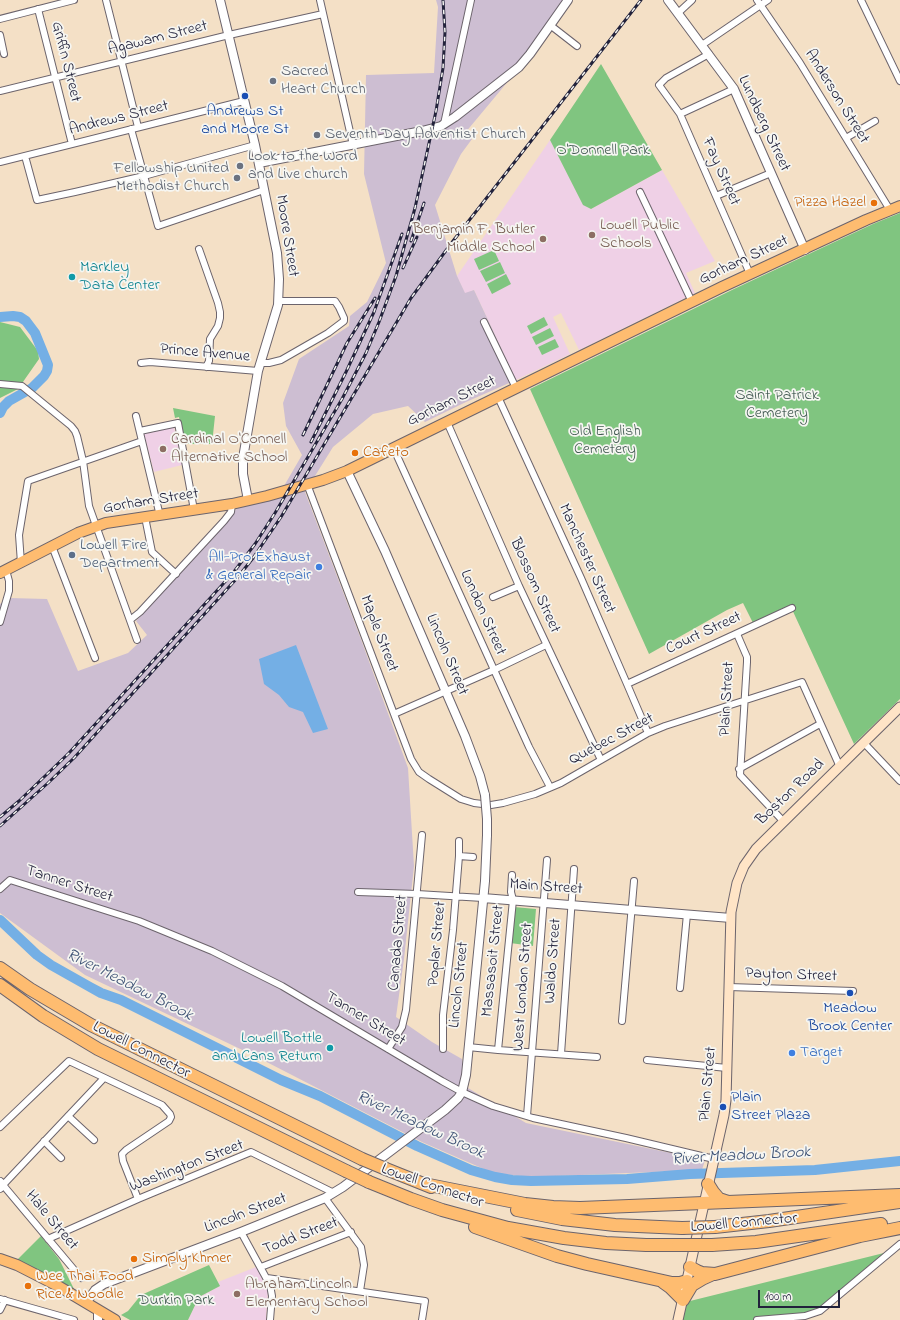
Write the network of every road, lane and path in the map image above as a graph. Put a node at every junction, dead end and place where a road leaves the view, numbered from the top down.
1 (74, 0) edge
2 (106, 0) edge
3 (220, 0) edge
4 (320, 0) edge
5 (471, 0) edge
6 (568, 0) edge
7 (668, 0) edge
8 (692, 0) edge
9 (768, 0) edge
10 (862, 0) edge
11 (759, 2) edge
12 (38, 9) junction
13 (678, 12) junction
14 (324, 14) junction
15 (0, 19) edge
16 (550, 26) junction
17 (0, 35) edge
18 (229, 35) junction
19 (702, 45) junction
20 (577, 46) dead end
21 (4, 54) dead end
22 (709, 54) junction
23 (121, 61) junction
24 (56, 77) junction
25 (900, 81) edge
26 (734, 89) junction
27 (0, 91) edge
28 (244, 101) junction
29 (680, 114) junction
30 (874, 121) dead end
31 (444, 124) junction
32 (138, 127) junction
33 (131, 129) junction
34 (846, 138) junction
35 (72, 144) junction
36 (255, 145) junction
37 (353, 145) junction
38 (25, 156) junction
39 (0, 162) edge
40 (259, 163) junction
41 (771, 173) junction
42 (144, 176) junction
43 (264, 190) junction
44 (640, 192) dead end
45 (716, 196) junction
46 (900, 206) edge
47 (890, 210) junction
48 (199, 249) dead end
49 (805, 250) junction
50 (750, 274) junction
51 (279, 301) junction
52 (692, 302) junction
53 (484, 322) dead end
54 (140, 363) dead end
55 (261, 363) junction
56 (206, 367) junction
57 (258, 371) junction
58 (0, 384) edge
59 (516, 388) junction
60 (498, 397) junction
61 (136, 416) dead end
62 (447, 422) junction
63 (140, 431) junction
64 (142, 441) junction
65 (393, 447) junction
66 (83, 461) junction
67 (347, 471) junction
68 (307, 484) junction
69 (248, 500) junction
70 (232, 504) junction
71 (194, 510) junction
72 (160, 516) junction
73 (145, 517) junction
74 (96, 526) junction
75 (52, 546) junction
76 (20, 563) junction
77 (3, 572) edge
78 (176, 574) junction
79 (519, 586) junction
80 (493, 597) dead end
81 (792, 608) dead end
82 (130, 620) junction
83 (0, 622) edge
84 (737, 634) junction
85 (137, 640) dead end
86 (546, 645) junction
87 (95, 658) dead end
88 (494, 670) junction
89 (628, 684) junction
90 (446, 692) junction
91 (745, 701) junction
92 (900, 707) edge
93 (394, 714) junction
94 (820, 724) junction
95 (648, 733) junction
96 (864, 743) junction
97 (601, 760) junction
98 (840, 767) junction
99 (739, 769) junction
100 (900, 781) edge
101 (437, 784) joint
102 (550, 787) junction
103 (783, 821) junction
104 (422, 835) dead end
105 (459, 841) dead end
106 (459, 856) junction
107 (473, 857) dead end
108 (547, 860) dead end
109 (574, 869) dead end
110 (512, 875) dead end
111 (634, 881) dead end
112 (0, 888) edge
113 (358, 892) dead end
114 (417, 894) junction
115 (455, 896) junction
116 (483, 898) junction
117 (513, 900) junction
118 (544, 902) junction
119 (571, 904) junction
120 (631, 910) junction
121 (687, 914) junction
122 (731, 918) junction
123 (0, 968) edge
124 (0, 985) edge
125 (729, 987) junction
126 (680, 988) dead end
127 (853, 991) dead end
128 (622, 1021) dead end
129 (468, 1047) junction
130 (388, 1049) junction
131 (443, 1050) dead end
132 (498, 1050) junction
133 (532, 1052) junction
134 (561, 1054) junction
135 (598, 1056) dead end
136 (647, 1060) dead end
137 (727, 1068) junction
138 (104, 1078) junction
139 (462, 1092) junction
140 (68, 1116) junction
141 (527, 1116) junction
142 (0, 1127) edge
143 (94, 1140) dead end
144 (44, 1141) junction
145 (61, 1158) dead end
146 (713, 1162) junction
147 (424, 1184) junction
148 (708, 1184) junction
149 (1, 1185) edge
150 (334, 1192) junction
151 (397, 1193) junction
152 (900, 1195) edge
153 (325, 1198) junction
154 (138, 1199) junction
155 (728, 1202) junction
156 (900, 1202) edge
157 (703, 1204) junction
158 (900, 1221) edge
159 (900, 1228) edge
160 (241, 1232) junction
161 (351, 1232) junction
162 (48, 1239) junction
163 (900, 1244) edge
164 (0, 1259) edge
165 (261, 1267) junction
166 (690, 1267) junction
167 (715, 1274) junction
168 (81, 1278) dead end
169 (267, 1278) junction
170 (660, 1280) junction
171 (687, 1281) junction
172 (360, 1291) junction
173 (2, 1300) edge
174 (683, 1300) junction
175 (86, 1303) junction
176 (0, 1310) edge
177 (98, 1315) edge
178 (805, 1318) edge
179 (74, 1320) edge
180 (115, 1320) edge
181 (270, 1320) edge
182 (422, 1320) edge
183 (678, 1320) edge
184 (757, 1320) edge

1 - 12 street
2 - 23 street
3 - 18 street, Moore Street
4 - 14 street
5 - 31 street
6 - 16 street
7 - 13 street, Lundberg Street
8 - 13 street
9 - 11 street
10 - 25 street
11 - 19 street
11 - 34 street, Anderson Street
12 - 15 street
12 - 24 street, Griffin Street
13 - 19 street, Lundberg Street
14 - 18 street, Agawam Street
14 - 37 street
16 - 20 street
16 - 31 street
17 - 21 street
18 - 23 street, Agawam Street
18 - 28 street, Moore Street
19 - 22 street, Lundberg Street
22 - 26 street, Lundberg Street
22 - 29 street, Fay Street
23 - 24 street, Agawam Street
23 - 32 street
24 - 27 street, Agawam Street
24 - 35 street, Griffin Street
26 - 29 street
26 - 41 street, Lundberg Street
28 - 32 street, Andrews Street
28 - 36 street, Moore Street
29 - 45 street, Fay Street
30 - 34 street
31 - 37 street
32 - 33 street, Andrews Street
33 - 35 street, Andrews Street
33 - 42 street
34 - 47 street, Anderson Street
35 - 38 street, Andrews Street
36 - 40 street, Moore Street
36 - 42 street
37 - 40 street
38 - 39 street, Andrews Street
38 - 42 street
40 - 43 street, Moore Street
41 - 45 street
41 - 49 street, Lundberg Street
42 - 43 street
43 - 51 street, Moore Street
44 - 52 street
45 - 50 street, Fay Street
46 - 47 main road, Gorham Street
47 - 49 main road, Gorham Street
48 - 56 street
49 - 50 main road, Gorham Street
50 - 52 main road, Gorham Street
51 - 55 street, Moore Street
51 - 55 street
52 - 59 main road, Gorham Street
53 - 59 street
54 - 56 street, Prince Avenue
55 - 57 street, Moore Street
56 - 57 street, Prince Avenue
57 - 69 street, Moore Street
58 - 66 street
59 - 60 main road, Gorham Street
60 - 62 main road, Gorham Street
60 - 89 street, Manchester Street
61 - 63 street
62 - 65 main road, Gorham Street
62 - 79 street, Blossom Street
63 - 64 street
63 - 71 street
64 - 66 street
64 - 72 street
65 - 67 main road, Gorham Street
65 - 88 street, London Street
66 - 74 street
66 - 76 street
67 - 68 main road, Gorham Street
67 - 90 street, Lincoln Street
68 - 69 main road, Gorham Street
68 - 93 street, Maple Street
69 - 70 main road, Gorham Street
70 - 71 main road, Gorham Street
70 - 78 street
71 - 72 main road, Gorham Street
72 - 73 main road, Gorham Street
73 - 74 main road, Gorham Street
73 - 78 street
74 - 75 main road, Gorham Street
74 - 82 street
75 - 76 main road, Gorham Street
75 - 87 street
76 - 77 main road, Gorham Street
77 - 83 street
78 - 82 street
79 - 80 street
79 - 86 street, Blossom Street
81 - 84 street, Court Street
82 - 85 street
84 - 89 street, Court Street
84 - 91 street, Plain Street
86 - 88 street
86 - 97 street, Blossom Street
88 - 90 street
88 - 102 street, London Street
89 - 95 street, Manchester Street
90 - 93 street
90 - 116 street, Lincoln Street, bridge
91 - 94 street, Quebec Street
91 - 95 street, Quebec Street
91 - 99 street, Plain Street
92 - 96 main road, Boston Road
93 - 101 street, Maple Street
94 - 98 street
94 - 99 street
95 - 97 street, Quebec Street
96 - 98 main road, Boston Road
96 - 100 street
97 - 102 street, Quebec Street
98 - 103 main road, Boston Road
99 - 103 street
101 - 102 street, Quebec Street
103 - 122 main road, Boston Road
104 - 114 street, Canada Street
105 - 106 street, Poplar Street
106 - 107 street
106 - 115 street, Poplar Street
108 - 118 street, West London Street
109 - 119 street, Waldo Street
110 - 117 street, Massasoit Street
111 - 120 street
112 - 130 street, Tanner Street
113 - 114 street, Main Street
114 - 115 street, Main Street
114 - 130 street, Canada Street
115 - 116 street, Main Street
115 - 131 street, Poplar Street
116 - 117 street, Main Street
116 - 129 street, Lincoln Street
117 - 118 street, Main Street
117 - 132 street, Massasoit Street
118 - 119 street, Main Street
118 - 133 street, West London Street
119 - 120 street, Main Street
119 - 134 street, Waldo Street
120 - 121 street, Main Street
120 - 128 street
121 - 122 street, Main Street
121 - 126 street
122 - 125 main road, Plain Street
123 - 147 highway, Lowell Connector, bridge
124 - 151 highway, Lowell Connector, bridge
125 - 127 street, Payton Street
125 - 137 main road, Plain Street
129 - 132 street
129 - 139 street, Lincoln Street
130 - 139 street, Tanner Street
132 - 133 street
133 - 134 street
133 - 141 street, West London Street
134 - 135 street
136 - 137 street
137 - 146 main road, Plain Street
138 - 140 street
138 - 142 street
138 - 154 street
139 - 141 street, Tanner Street
139 - 150 street, Lincoln Street
140 - 143 street
140 - 144 street
141 - 146 street, Tanner Street
144 - 145 street
144 - 149 street
146 - 148 main road, Plain Street
147 - 156 highway, Lowell Connector, bridge
147 - 157 highway
148 - 155 highway
148 - 157 main road, Plain Street
149 - 162 street, Hale Street
150 - 153 street, Lincoln Street
150 - 154 street, Washington Street
151 - 158 highway, Lowell Connector, bridge
151 - 170 highway
152 - 155 highway
153 - 160 street, Lincoln Street
153 - 161 street
154 - 162 street, Washington Street
155 - 157 highway
157 - 166 main road, Plain Street
159 - 167 highway
160 - 165 street
160 - 175 street, Lincoln Street
161 - 165 street, Todd Street
161 - 172 street
162 - 168 street, Hale Street
163 - 178 street
164 - 175 main road
165 - 169 street
166 - 167 highway
166 - 171 main road, Plain Street
167 - 174 highway
169 - 172 street
169 - 181 street
170 - 171 highway
170 - 174 highway
171 - 174 main road, Plain Street
172 - 182 street
173 - 176 street
173 - 179 street
174 - 183 main road, Plain Street
175 - 177 main road
177 - 180 main road
178 - 184 street

